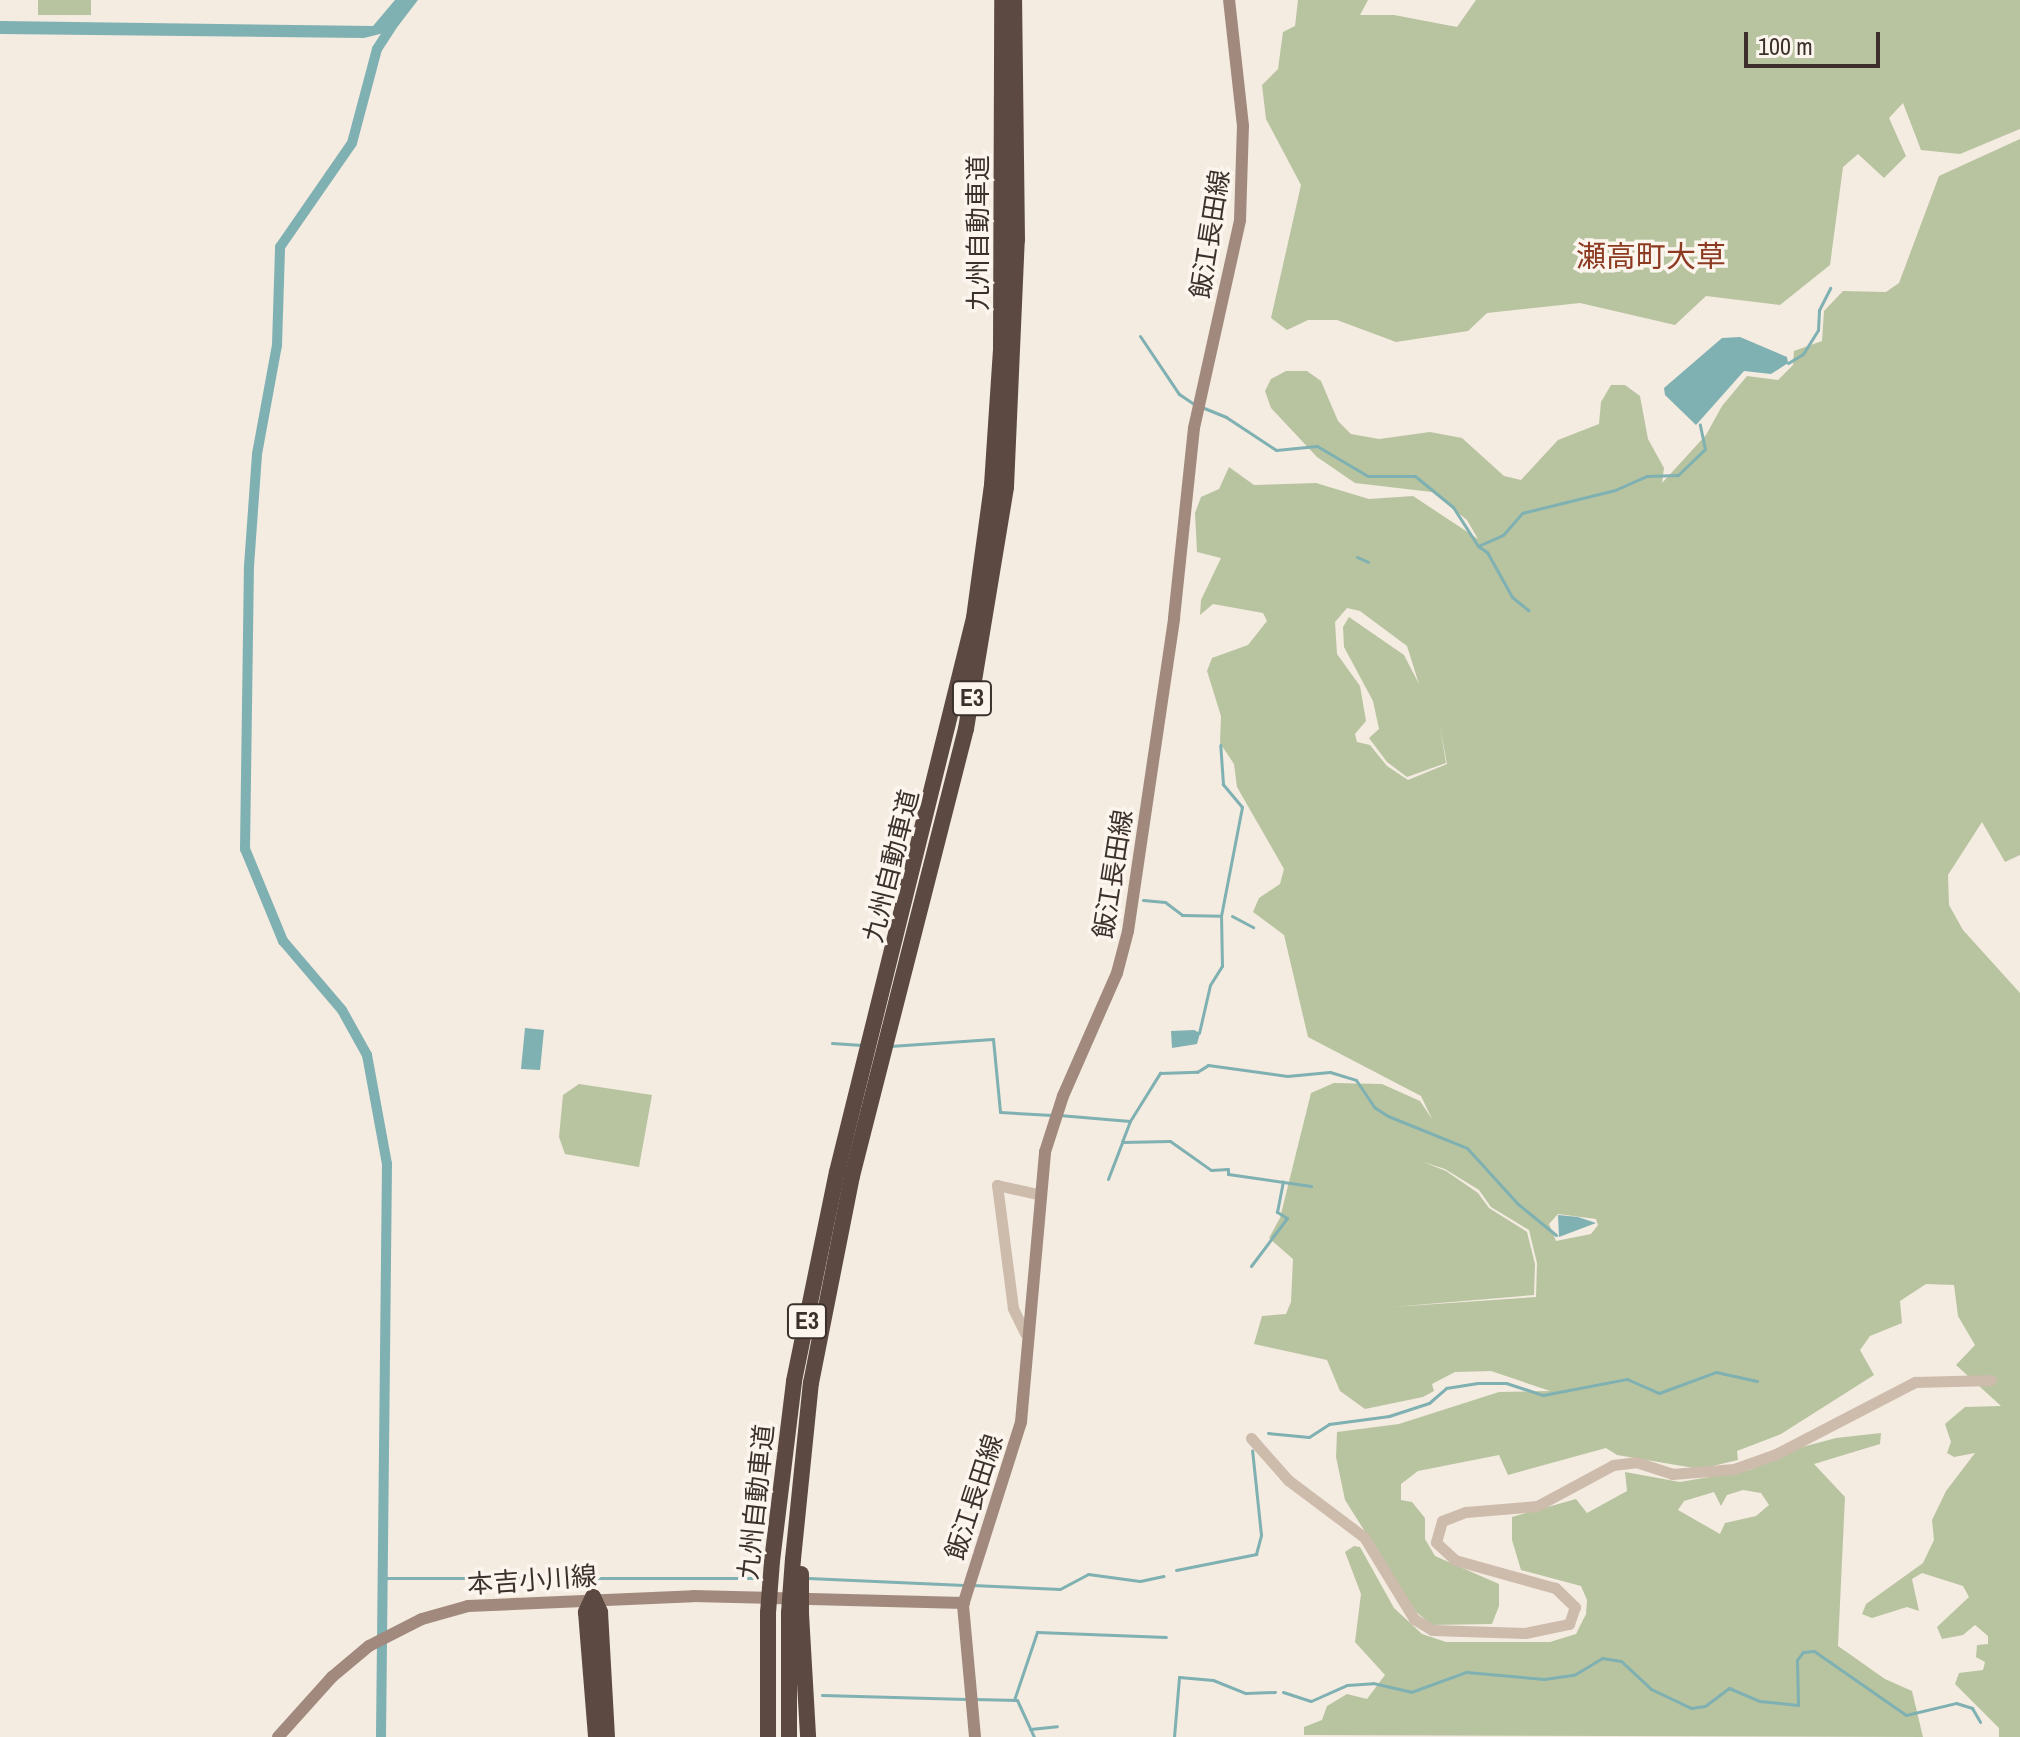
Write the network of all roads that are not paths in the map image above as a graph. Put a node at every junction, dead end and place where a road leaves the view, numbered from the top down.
1 (1002, 0) edge
2 (1014, 0) edge
3 (1229, 0) edge
4 (1008, 40) junction
5 (867, 1088) junction
6 (1038, 1194) junction
7 (1025, 1333) junction
8 (1991, 1380) dead end
9 (1251, 1438) dead end
10 (593, 1597) junction
11 (964, 1603) junction
12 (795, 1614) junction
13 (766, 1645) junction
14 (278, 1737) edge
15 (596, 1737) edge
16 (607, 1737) edge
17 (759, 1737) edge
18 (768, 1737) edge
19 (789, 1737) edge
20 (808, 1737) edge
21 (975, 1737) edge

1 - 4 highway, 九州自動車道 / E3
2 - 4 highway, 九州自動車道 / E3
3 - 6 main road, 飯江長田線
4 - 5 highway, 九州自動車道 / E3
5 - 12 highway, 九州自動車道 / E3, bridge
5 - 13 highway, 九州自動車道 / E3, bridge
6 - 7 main road, 飯江長田線
6 - 7 street
7 - 11 main road, 飯江長田線
8 - 9 street
10 - 11 main road, 本吉小川線
10 - 14 main road, 本吉小川線
10 - 15 highway
10 - 16 highway
11 - 21 main road, 飯江長田線
12 - 19 highway, 九州自動車道 / E3
12 - 20 highway
13 - 17 highway
13 - 18 highway, 九州自動車道 / E3

